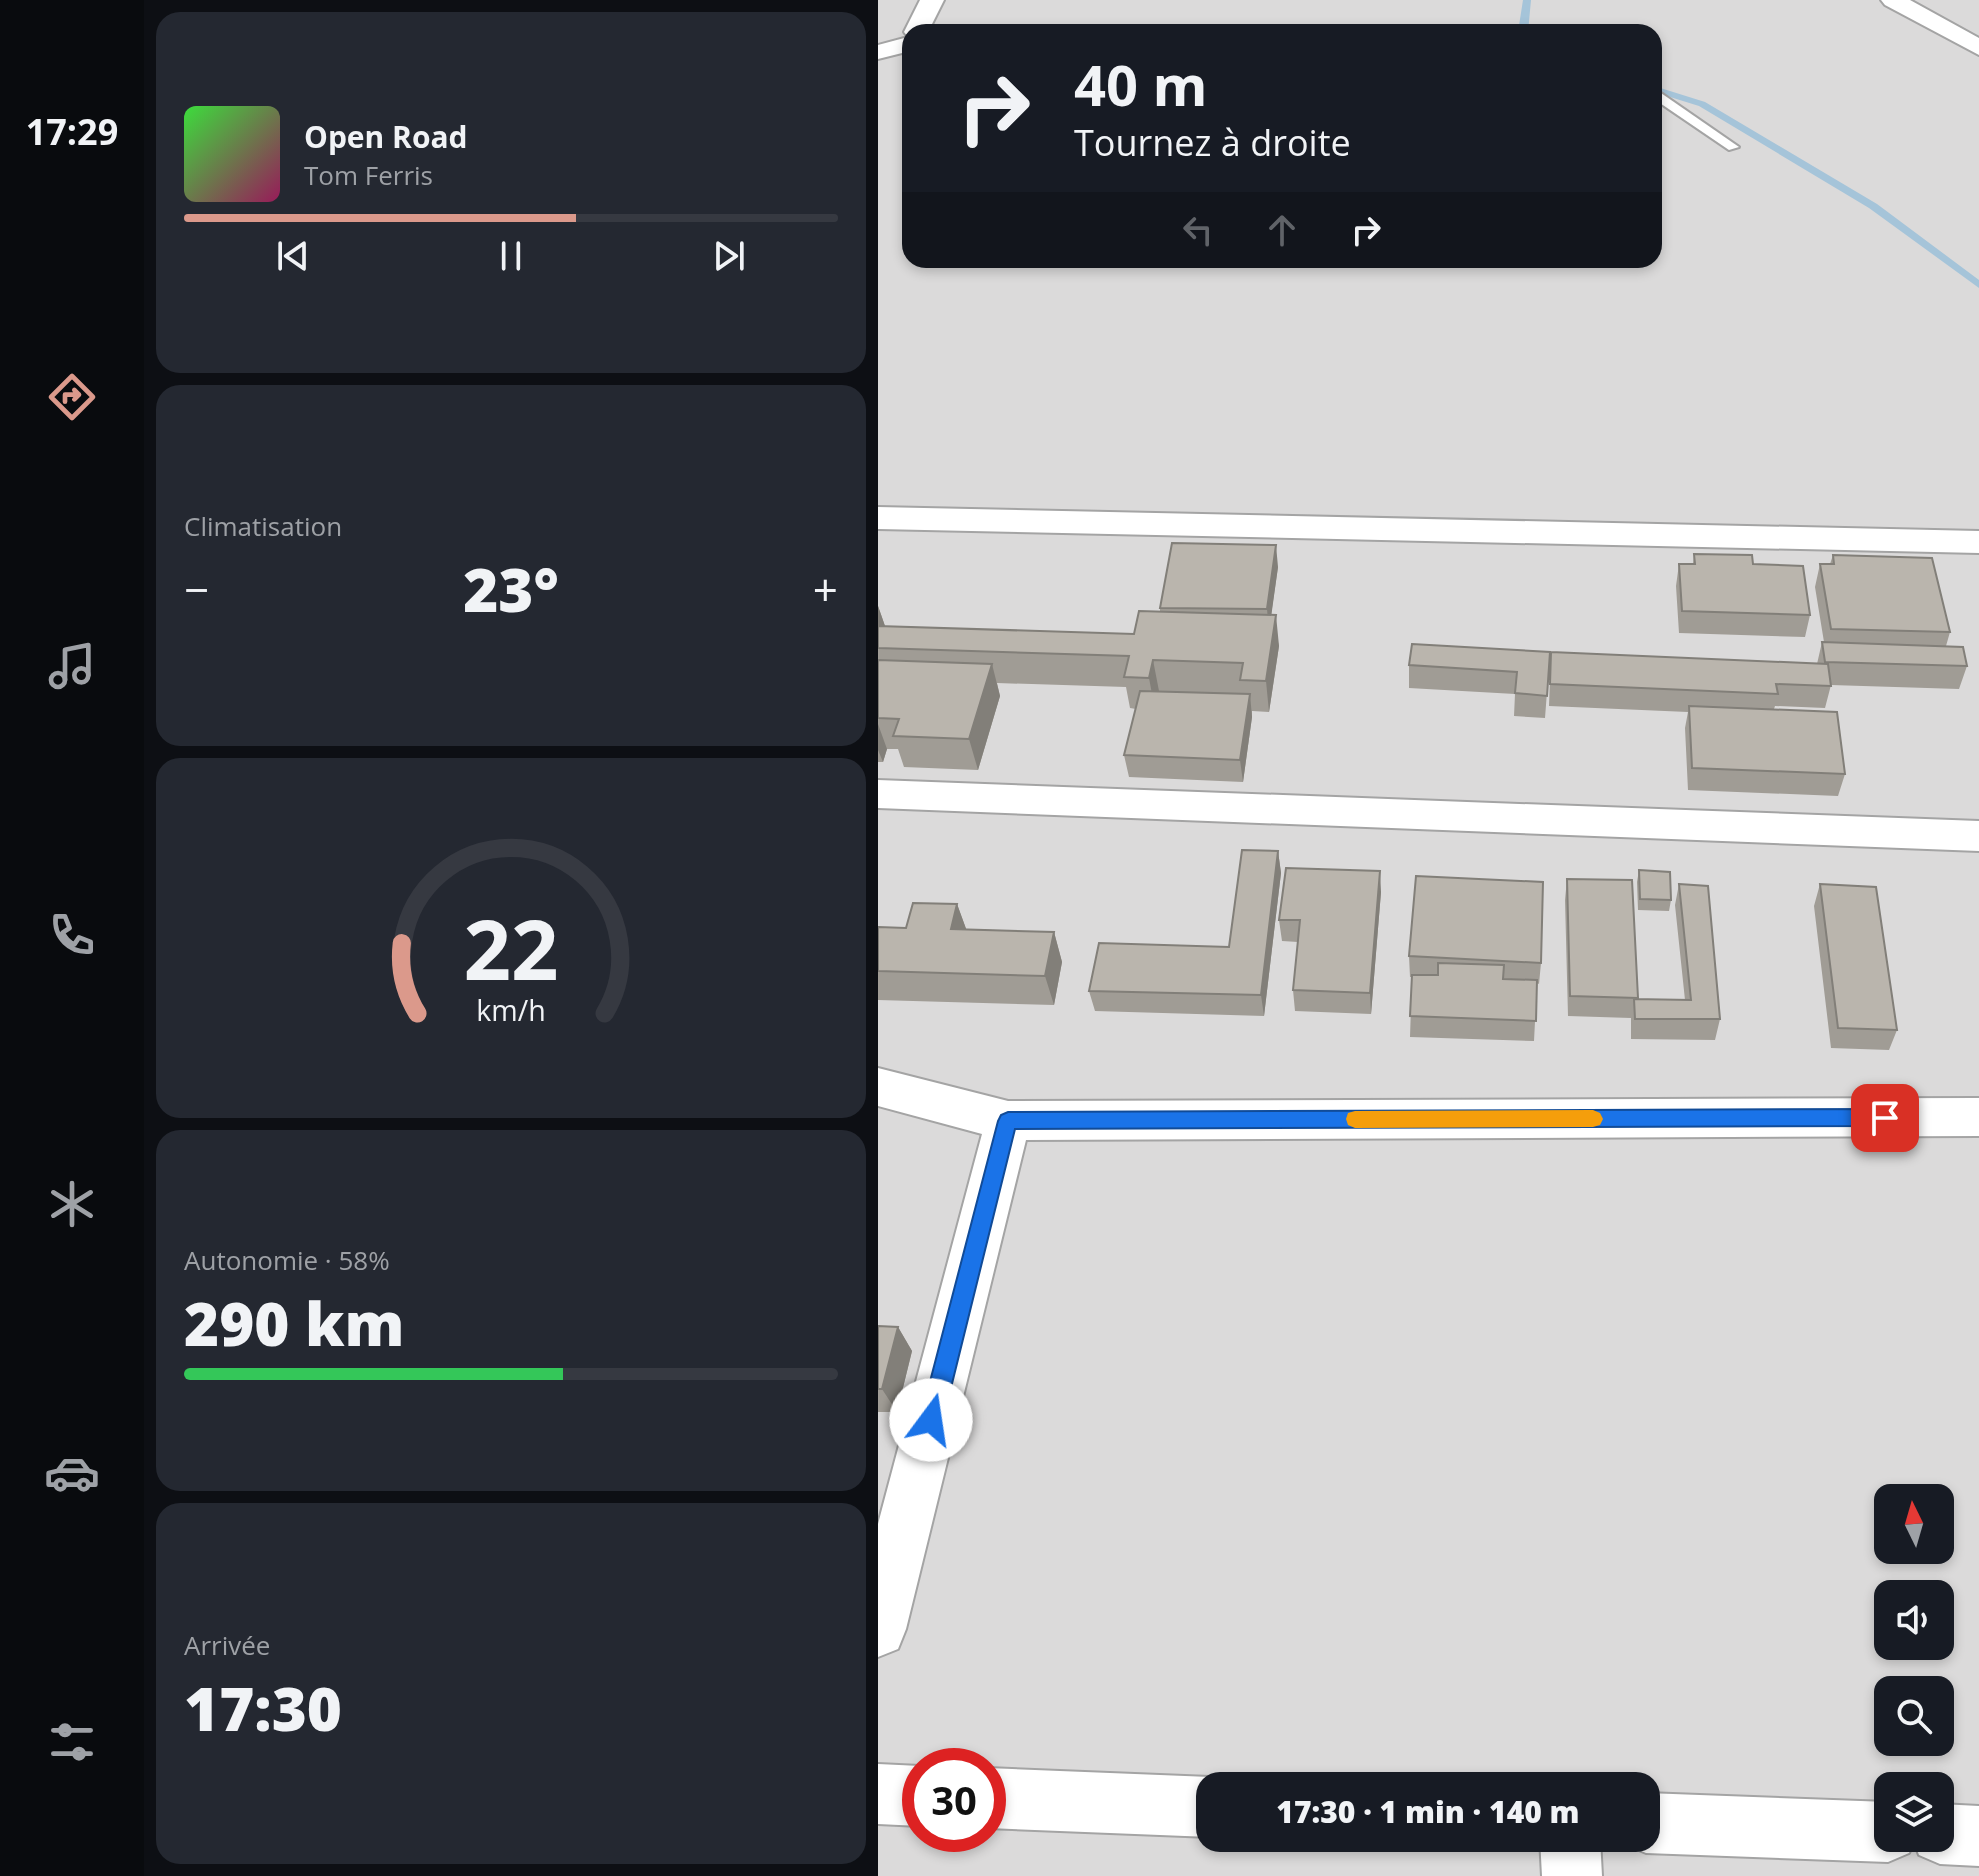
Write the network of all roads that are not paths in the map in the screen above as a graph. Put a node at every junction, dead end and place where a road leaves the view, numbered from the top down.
1 (932, 0) edge
2 (1893, 0) edge
3 (920, 24) edge
4 (902, 46) edge
5 (1979, 48) edge
6 (878, 52) edge
7 (1662, 99) edge
8 (1733, 147) dead end
9 (878, 518) edge
10 (1979, 542) edge
11 (878, 794) edge
12 (1979, 836) edge
13 (878, 1087) edge
14 (1979, 1117) edge
15 (1008, 1121) junction
16 (878, 1629) edge
17 (878, 1794) edge
18 (902, 1795) edge
19 (1006, 1799) edge
20 (1196, 1806) edge
21 (1660, 1824) edge
22 (1874, 1831) edge
23 (1954, 1835) edge
24 (1979, 1836) edge
25 (1571, 1852) edge
26 (1572, 1876) edge

1 - 3 street
2 - 5 street
4 - 6 street
7 - 8 lane
9 - 10 street
11 - 12 street
13 - 15 street
14 - 15 street
15 - 16 street
17 - 18 street
19 - 20 street
21 - 22 street
23 - 24 street
25 - 26 street

